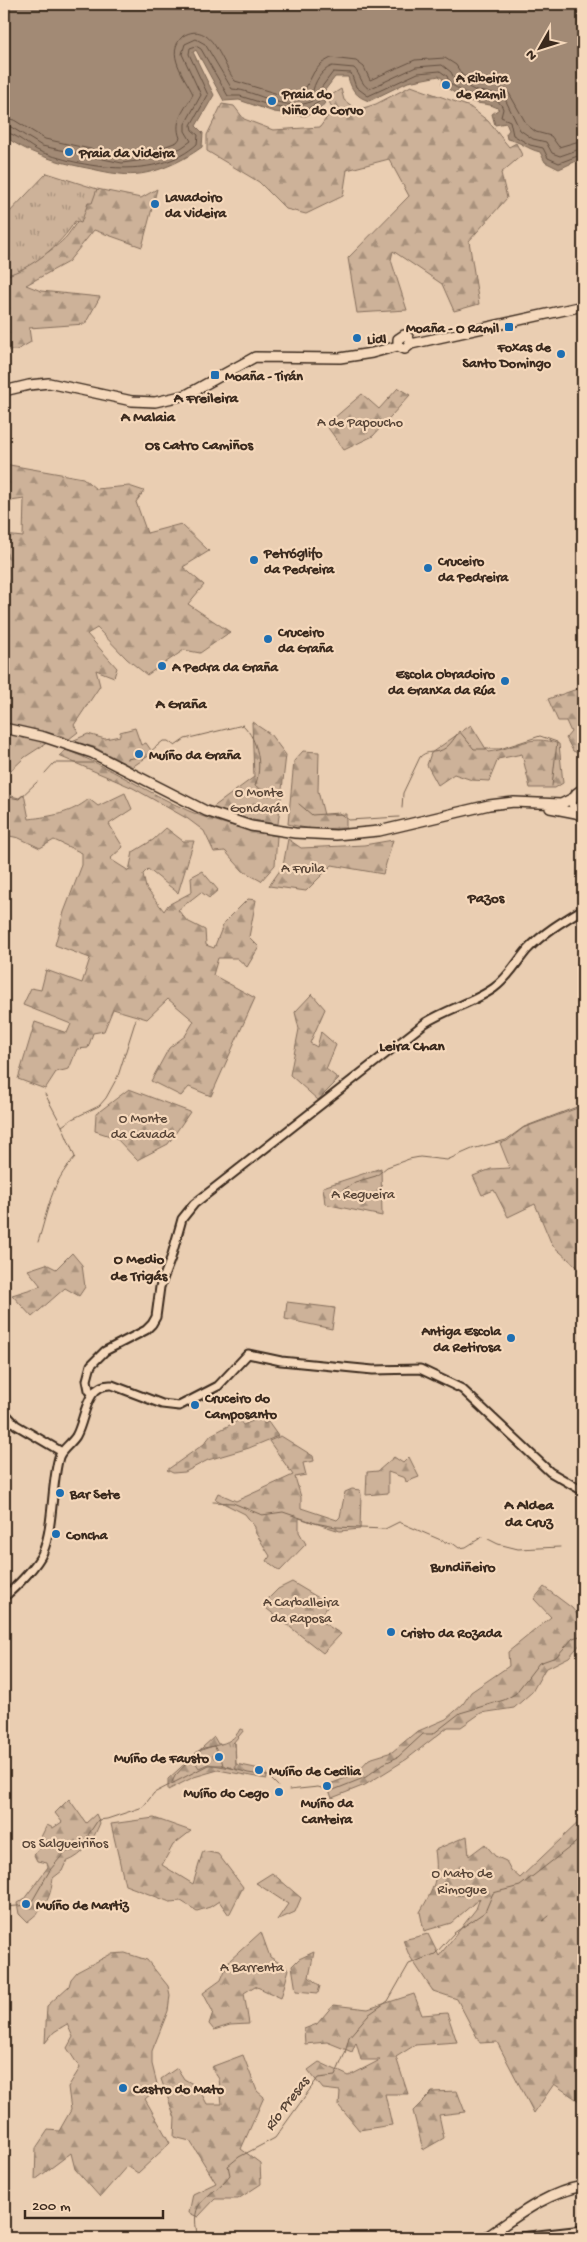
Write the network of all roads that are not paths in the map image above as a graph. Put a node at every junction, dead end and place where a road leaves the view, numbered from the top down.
1 (583, 306) edge
2 (4, 391) edge
3 (4, 728) edge
4 (583, 788) edge
5 (573, 798) junction
6 (543, 804) junction
7 (579, 816) edge
8 (583, 909) edge
9 (92, 1393) junction
10 (4, 1412) edge
11 (62, 1452) junction
12 (583, 1491) edge
13 (4, 1598) edge
14 (583, 2186) edge
15 (583, 2230) edge
16 (486, 2238) edge
17 (511, 2238) edge

1 - 2 main road
3 - 6 main road
4 - 5 main road
5 - 6 main road
5 - 7 main road
6 - 7 main road
8 - 9 street
9 - 11 street
9 - 12 street
10 - 11 street
11 - 13 street
14 - 16 main road
15 - 17 street

